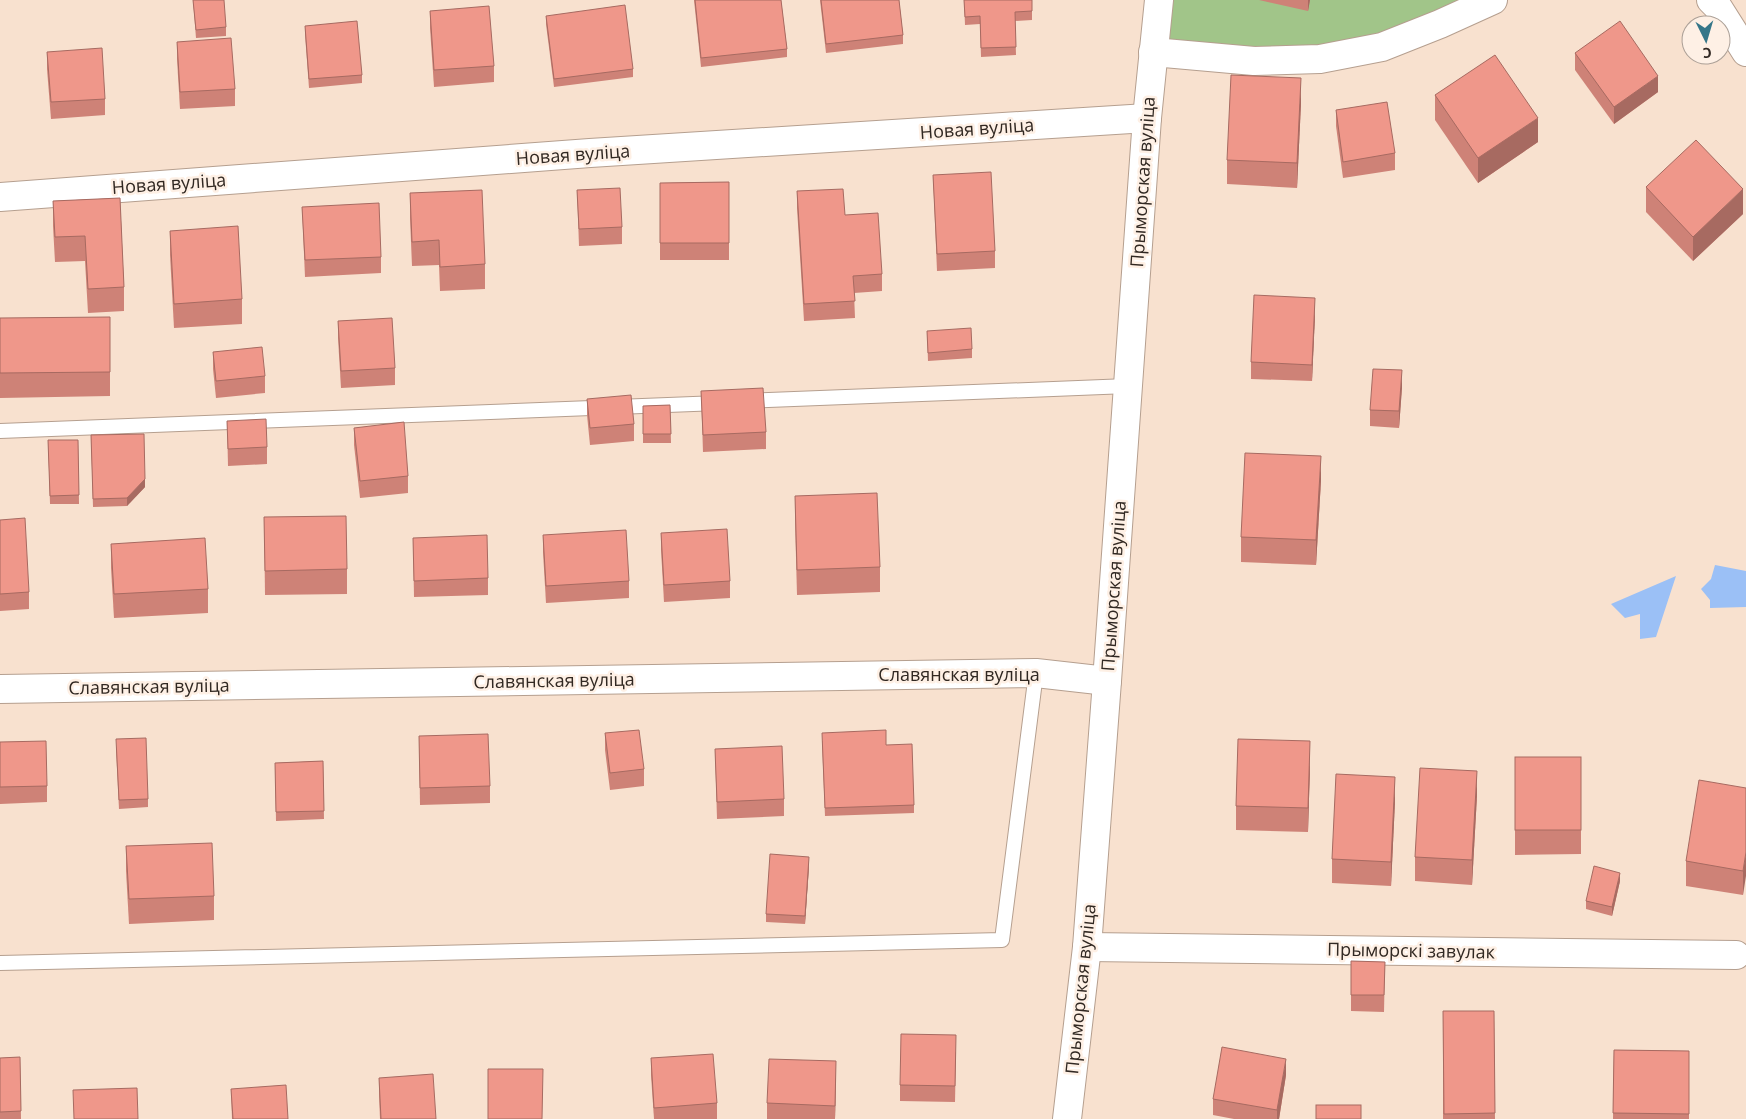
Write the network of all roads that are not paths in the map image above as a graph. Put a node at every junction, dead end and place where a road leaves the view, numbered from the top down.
1 (1159, 0) edge
2 (1493, 0) edge
3 (1711, 0) edge
4 (1153, 52) junction
5 (1746, 52) edge
6 (1147, 118) junction
7 (0, 197) edge
8 (1128, 386) junction
9 (0, 431) edge
10 (1036, 674) junction
11 (1108, 681) junction
12 (0, 690) edge
13 (1087, 947) junction
14 (1741, 954) edge
15 (0, 963) edge
16 (1067, 1119) edge

1 - 4 street, Прыморская вуліца
2 - 4 street
3 - 5 street
4 - 6 street, Прыморская вуліца
6 - 7 street, Новая вуліца
6 - 8 street, Прыморская вуліца
8 - 9 lane
8 - 11 street, Прыморская вуліца
10 - 11 street, Славянская вуліца
10 - 12 street, Славянская вуліца
10 - 15 lane
11 - 13 street, Прыморская вуліца
13 - 14 street, Прыморскі завулак
13 - 16 street, Прыморская вуліца

